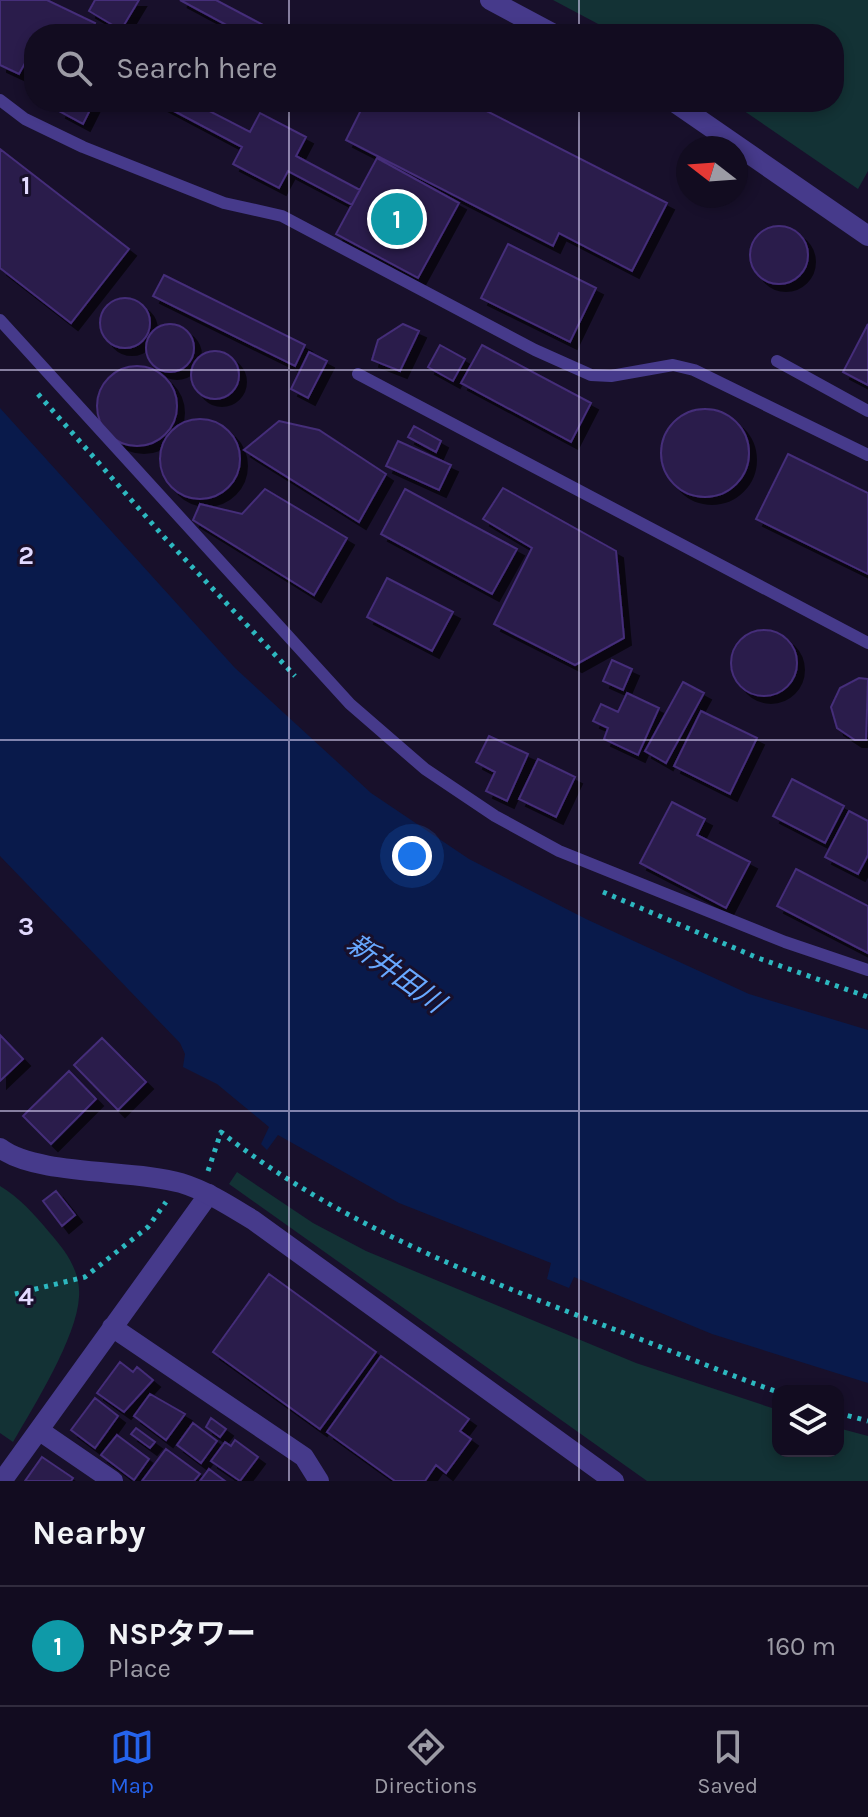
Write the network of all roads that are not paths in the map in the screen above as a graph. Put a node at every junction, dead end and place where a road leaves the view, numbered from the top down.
1 (490, 0) edge
2 (535, 24) edge
3 (0, 100) edge
4 (688, 112) edge
5 (868, 236) edge
6 (0, 320) edge
7 (777, 361) dead end
8 (358, 374) dead end
9 (868, 411) edge
10 (868, 455) edge
11 (868, 643) edge
12 (868, 970) edge
13 (2, 1151) edge
14 (204, 1192) junction
15 (112, 1327) junction
16 (40, 1431) junction
17 (2, 1481) edge
18 (113, 1481) edge
19 (319, 1481) edge
20 (614, 1481) edge

1 - 2 street
3 - 10 lane
4 - 5 street
6 - 12 lane
7 - 9 lane
8 - 11 lane
13 - 14 street
14 - 15 street
14 - 20 street
15 - 16 street
15 - 19 street
16 - 17 street
16 - 18 street

